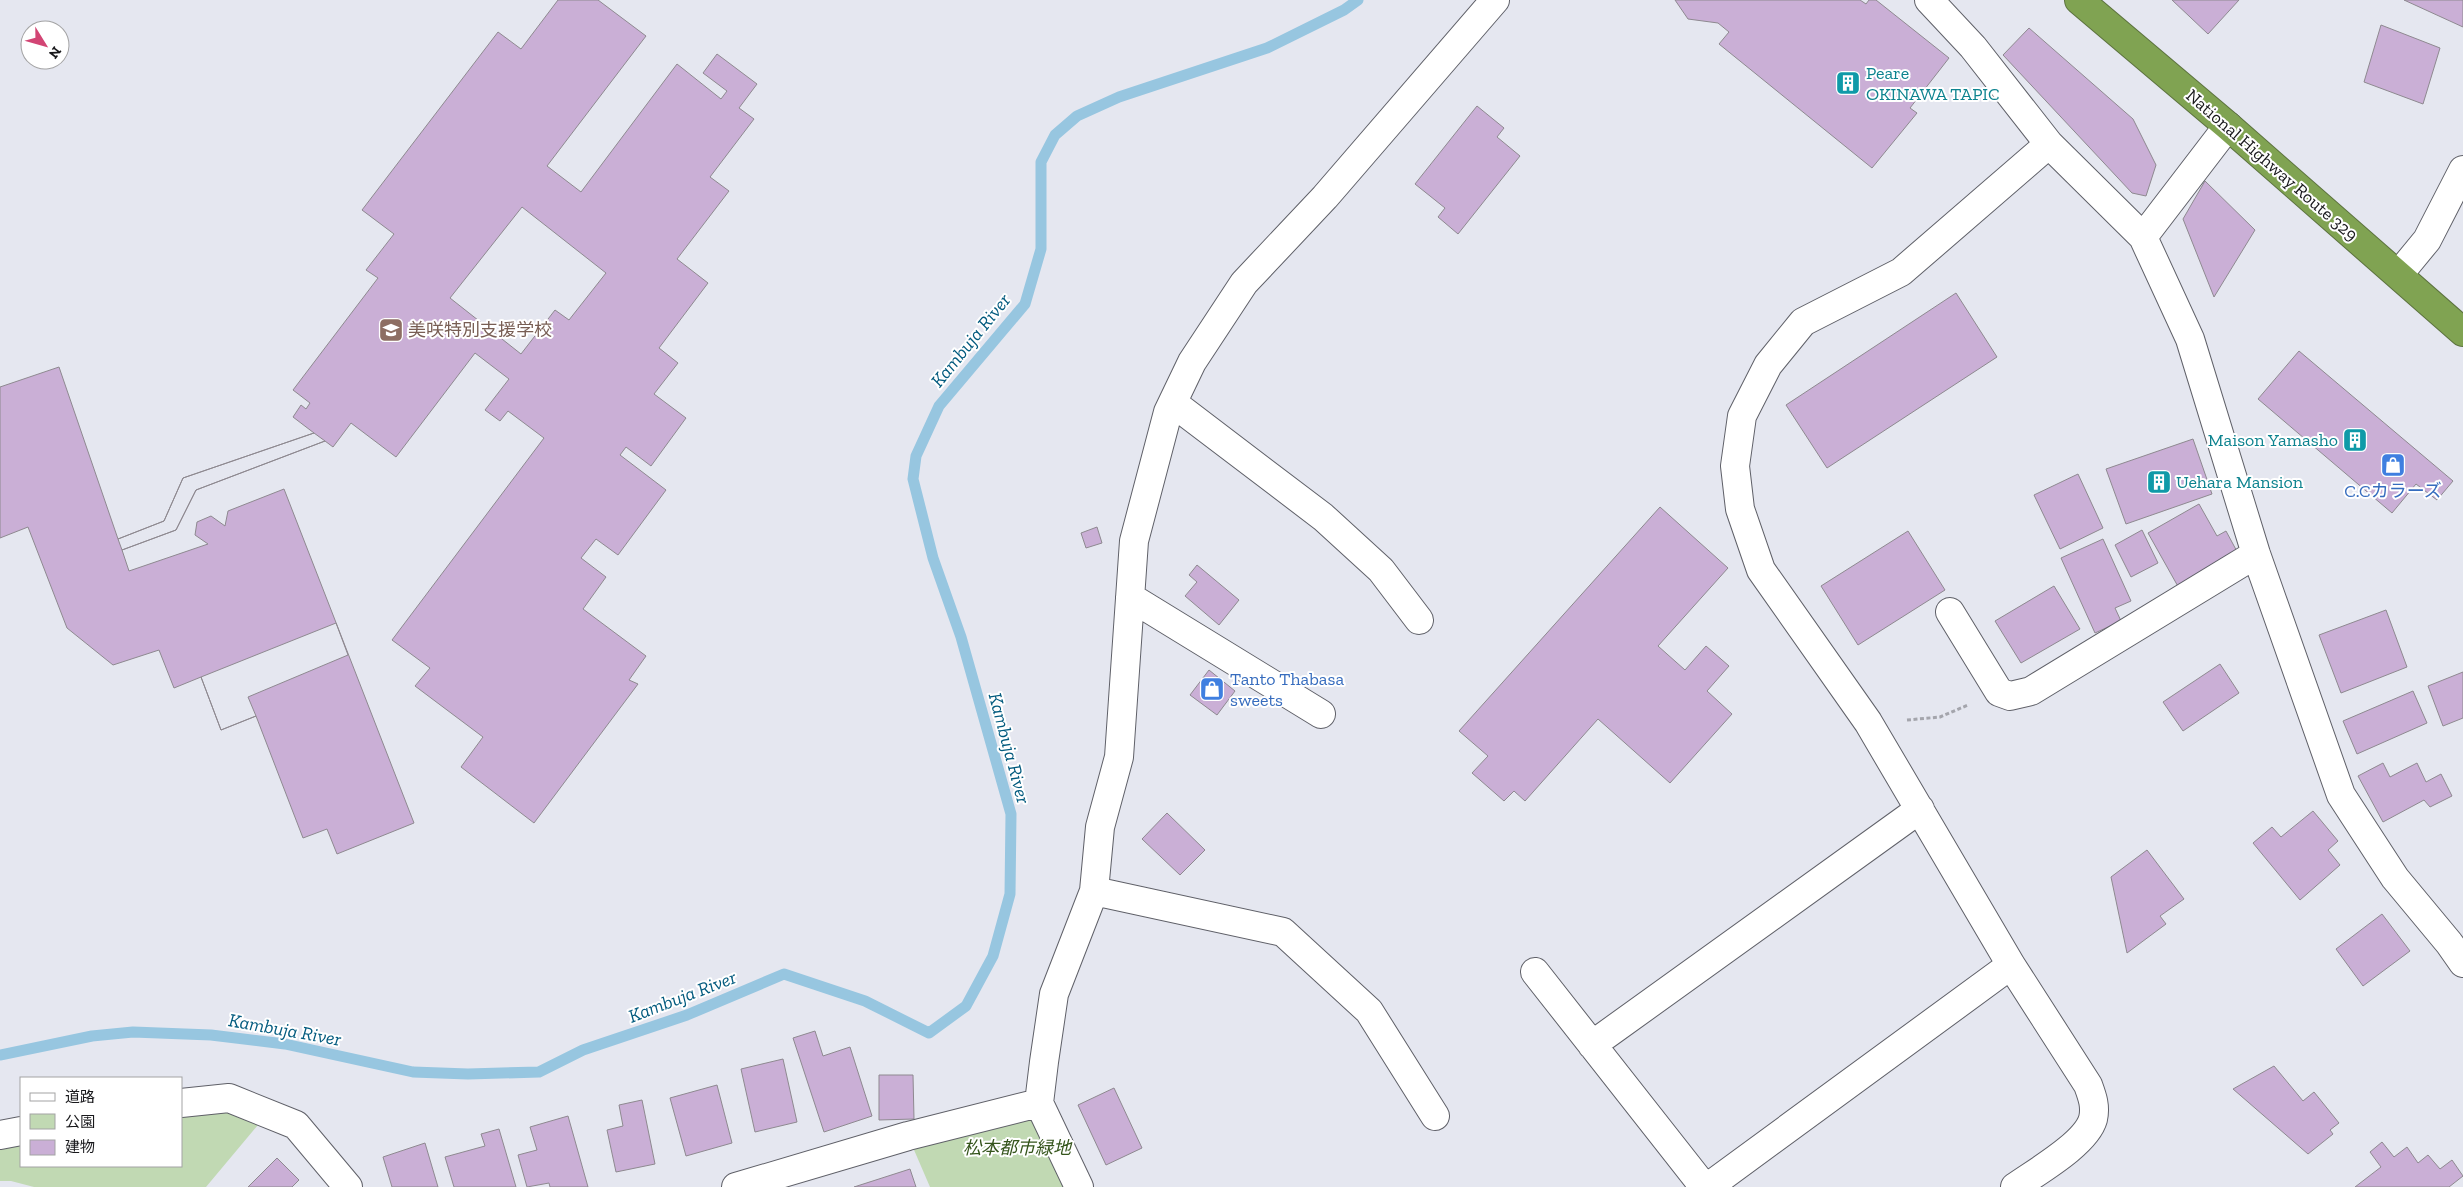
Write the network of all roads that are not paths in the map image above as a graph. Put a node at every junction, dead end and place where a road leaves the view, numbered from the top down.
1 (1495, 0) edge
2 (1929, 0) edge
3 (2079, 0) edge
4 (2228, 126) junction
5 (2049, 144) junction
6 (2463, 170) edge
7 (2143, 237) junction
8 (2398, 274) junction
9 (2463, 332) edge
10 (1173, 403) junction
11 (2256, 554) junction
12 (1130, 597) junction
13 (1950, 612) dead end
14 (1419, 620) dead end
15 (1321, 714) dead end
16 (1920, 809) junction
17 (1094, 891) junction
18 (2463, 963) edge
19 (2011, 964) junction
20 (1535, 972) dead end
21 (1592, 1045) junction
22 (182, 1103) edge
23 (1039, 1103) junction
24 (1435, 1116) dead end
25 (20, 1131) edge
26 (0, 1135) edge
27 (348, 1187) edge
28 (736, 1187) edge
29 (1079, 1187) edge
30 (1704, 1187) edge
31 (1708, 1187) edge
32 (2015, 1187) edge

1 - 10 street
2 - 5 street
3 - 4 highway, National Highway Route 329
4 - 7 street
4 - 8 highway, National Highway Route 329
5 - 7 street
5 - 16 street
6 - 8 street
7 - 11 street
8 - 9 highway, National Highway Route 329
10 - 12 street
10 - 14 street
11 - 13 street
11 - 18 street
12 - 15 street
12 - 17 street
16 - 19 street
16 - 21 street
17 - 23 street
17 - 24 street
19 - 31 street
19 - 32 street
20 - 21 street
21 - 30 street
22 - 27 street
23 - 28 street
23 - 29 street
25 - 26 street

